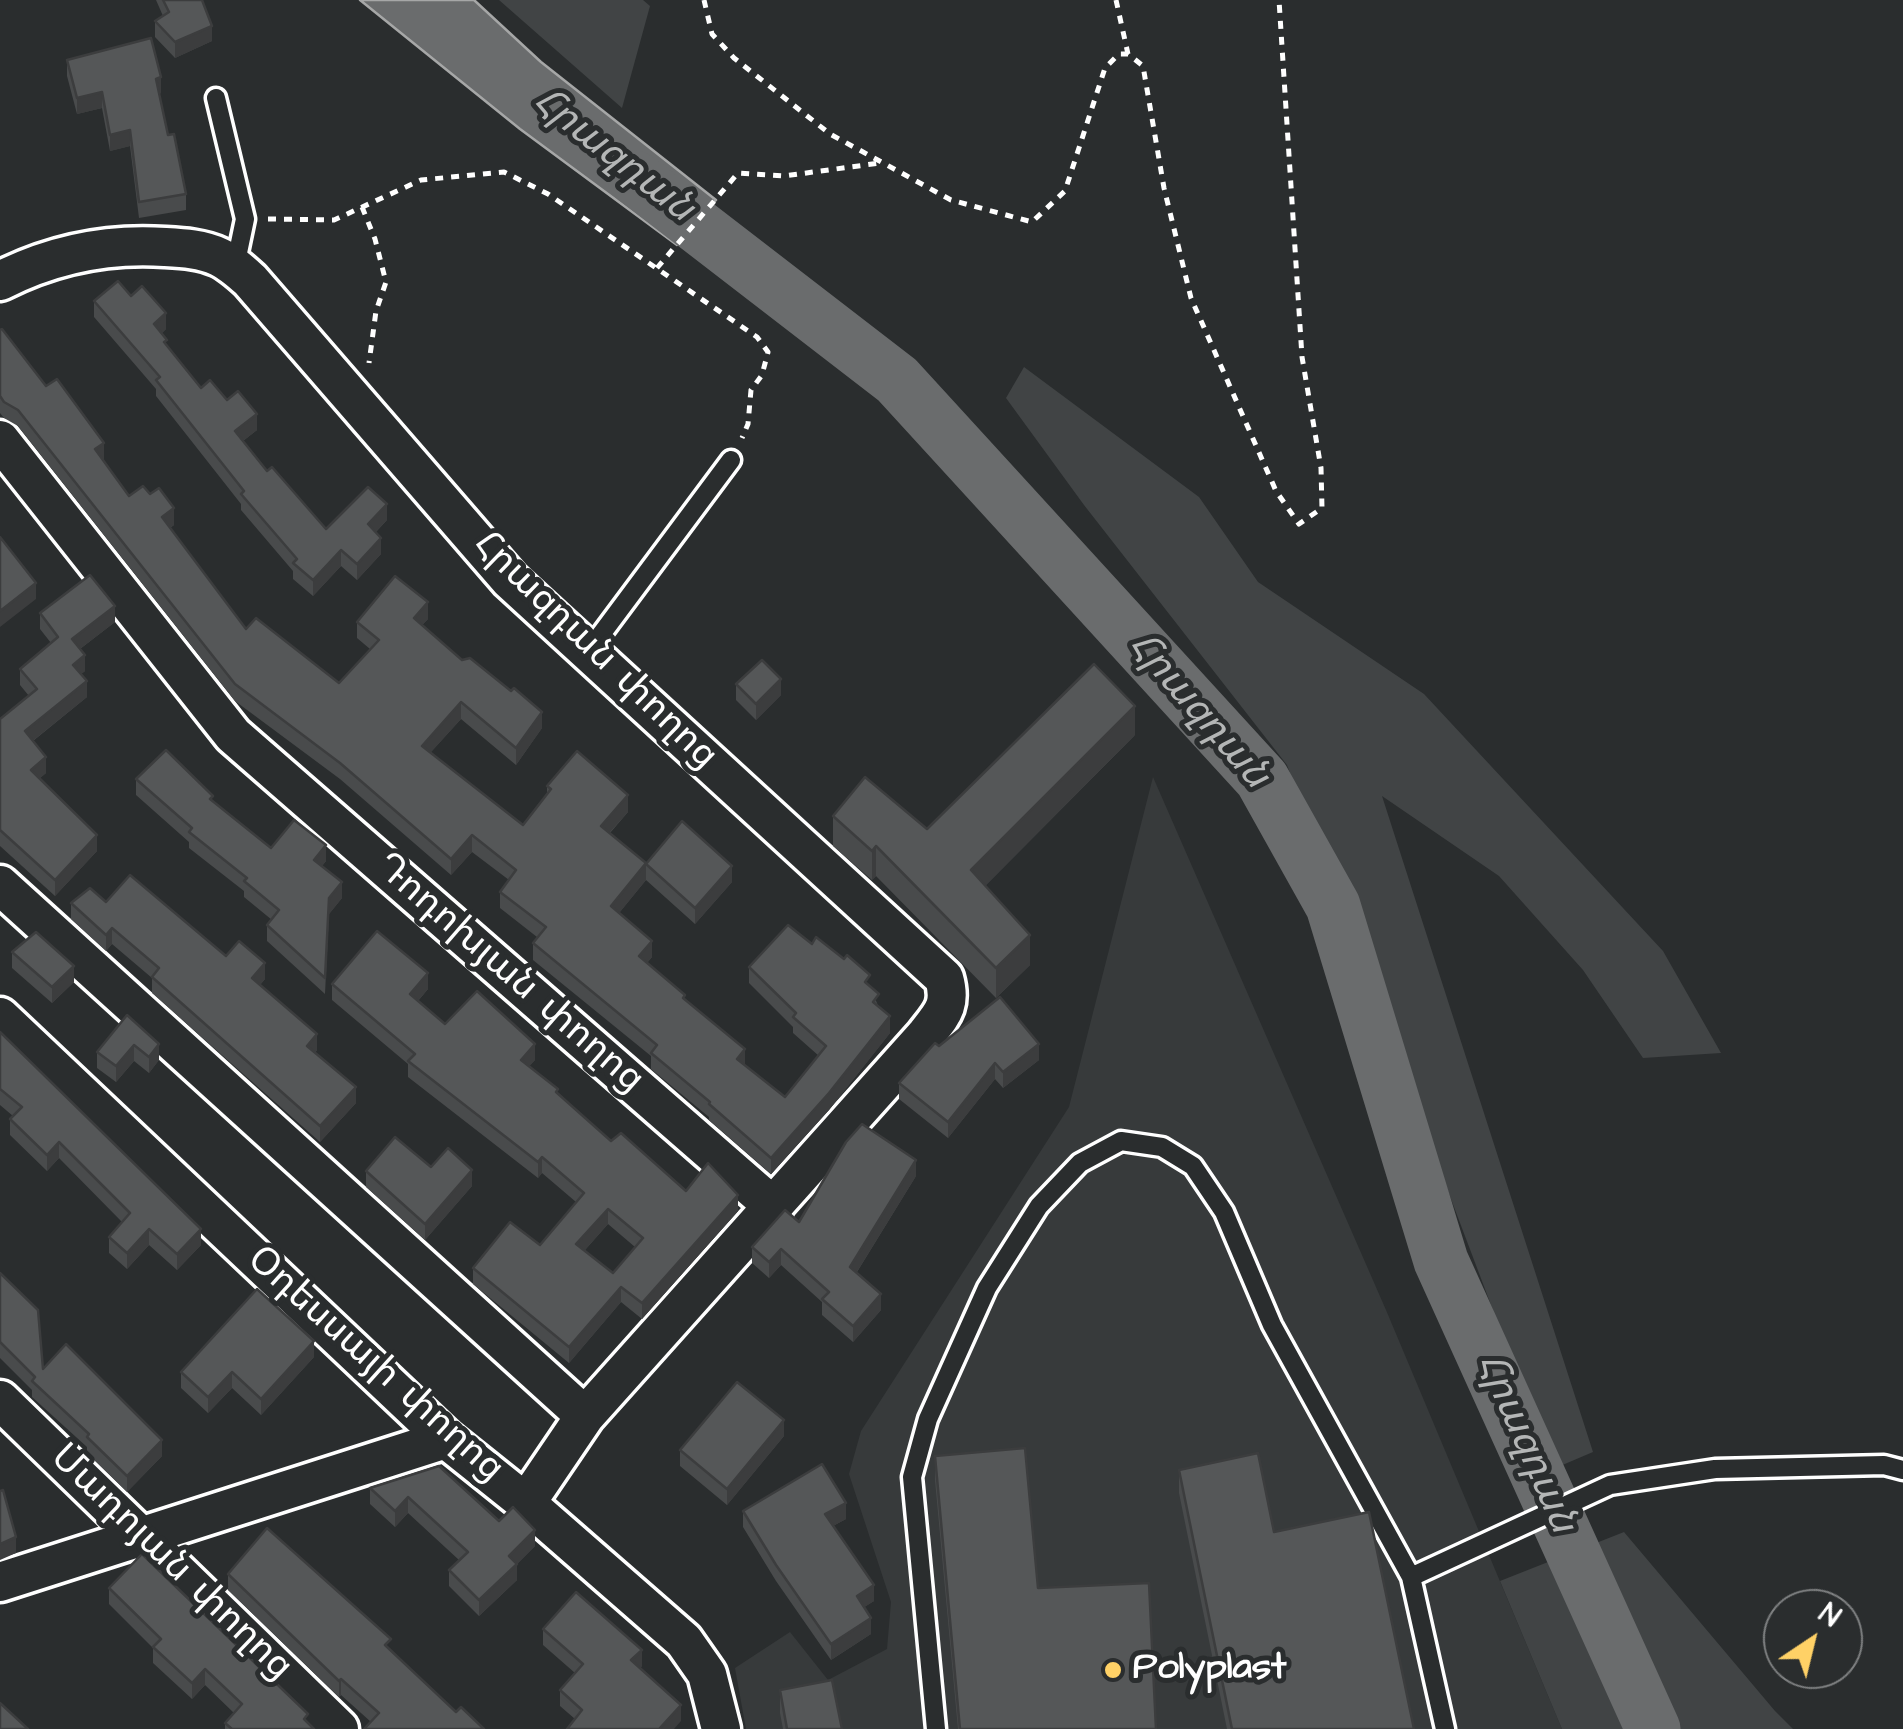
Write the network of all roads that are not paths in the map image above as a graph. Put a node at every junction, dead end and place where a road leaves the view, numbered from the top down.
1 (216, 98) dead end
2 (235, 267) junction
3 (0, 281) edge
4 (0, 440) edge
5 (732, 460) road end
6 (588, 652) junction
7 (0, 884) edge
8 (0, 1017) edge
9 (774, 1207) junction
10 (0, 1400) edge
11 (586, 1416) junction
12 (446, 1439) junction
13 (1903, 1470) edge
14 (526, 1503) junction
15 (144, 1538) junction
16 (1411, 1576) junction
17 (0, 1582) edge
18 (339, 1729) edge
19 (721, 1729) edge
20 (936, 1729) edge
21 (1445, 1729) edge

1 - 2 lane
2 - 3 street, Հրազդան փողոց
2 - 6 street, Հրազդան փողոց
4 - 9 street, Դոդոխյան փողոց
5 - 6 lane
6 - 9 street, Հրազդան փողոց
7 - 11 street
8 - 12 street, Օդեսսայի փողոց
9 - 11 street
10 - 15 street, Մադոյան փողոց
11 - 14 street
12 - 14 street, Օդեսսայի փողոց
12 - 15 street
13 - 16 lane
14 - 19 street, Օդեսսայի փողոց
15 - 17 street
15 - 18 street, Մադոյան փողոց
16 - 20 lane
16 - 21 lane

